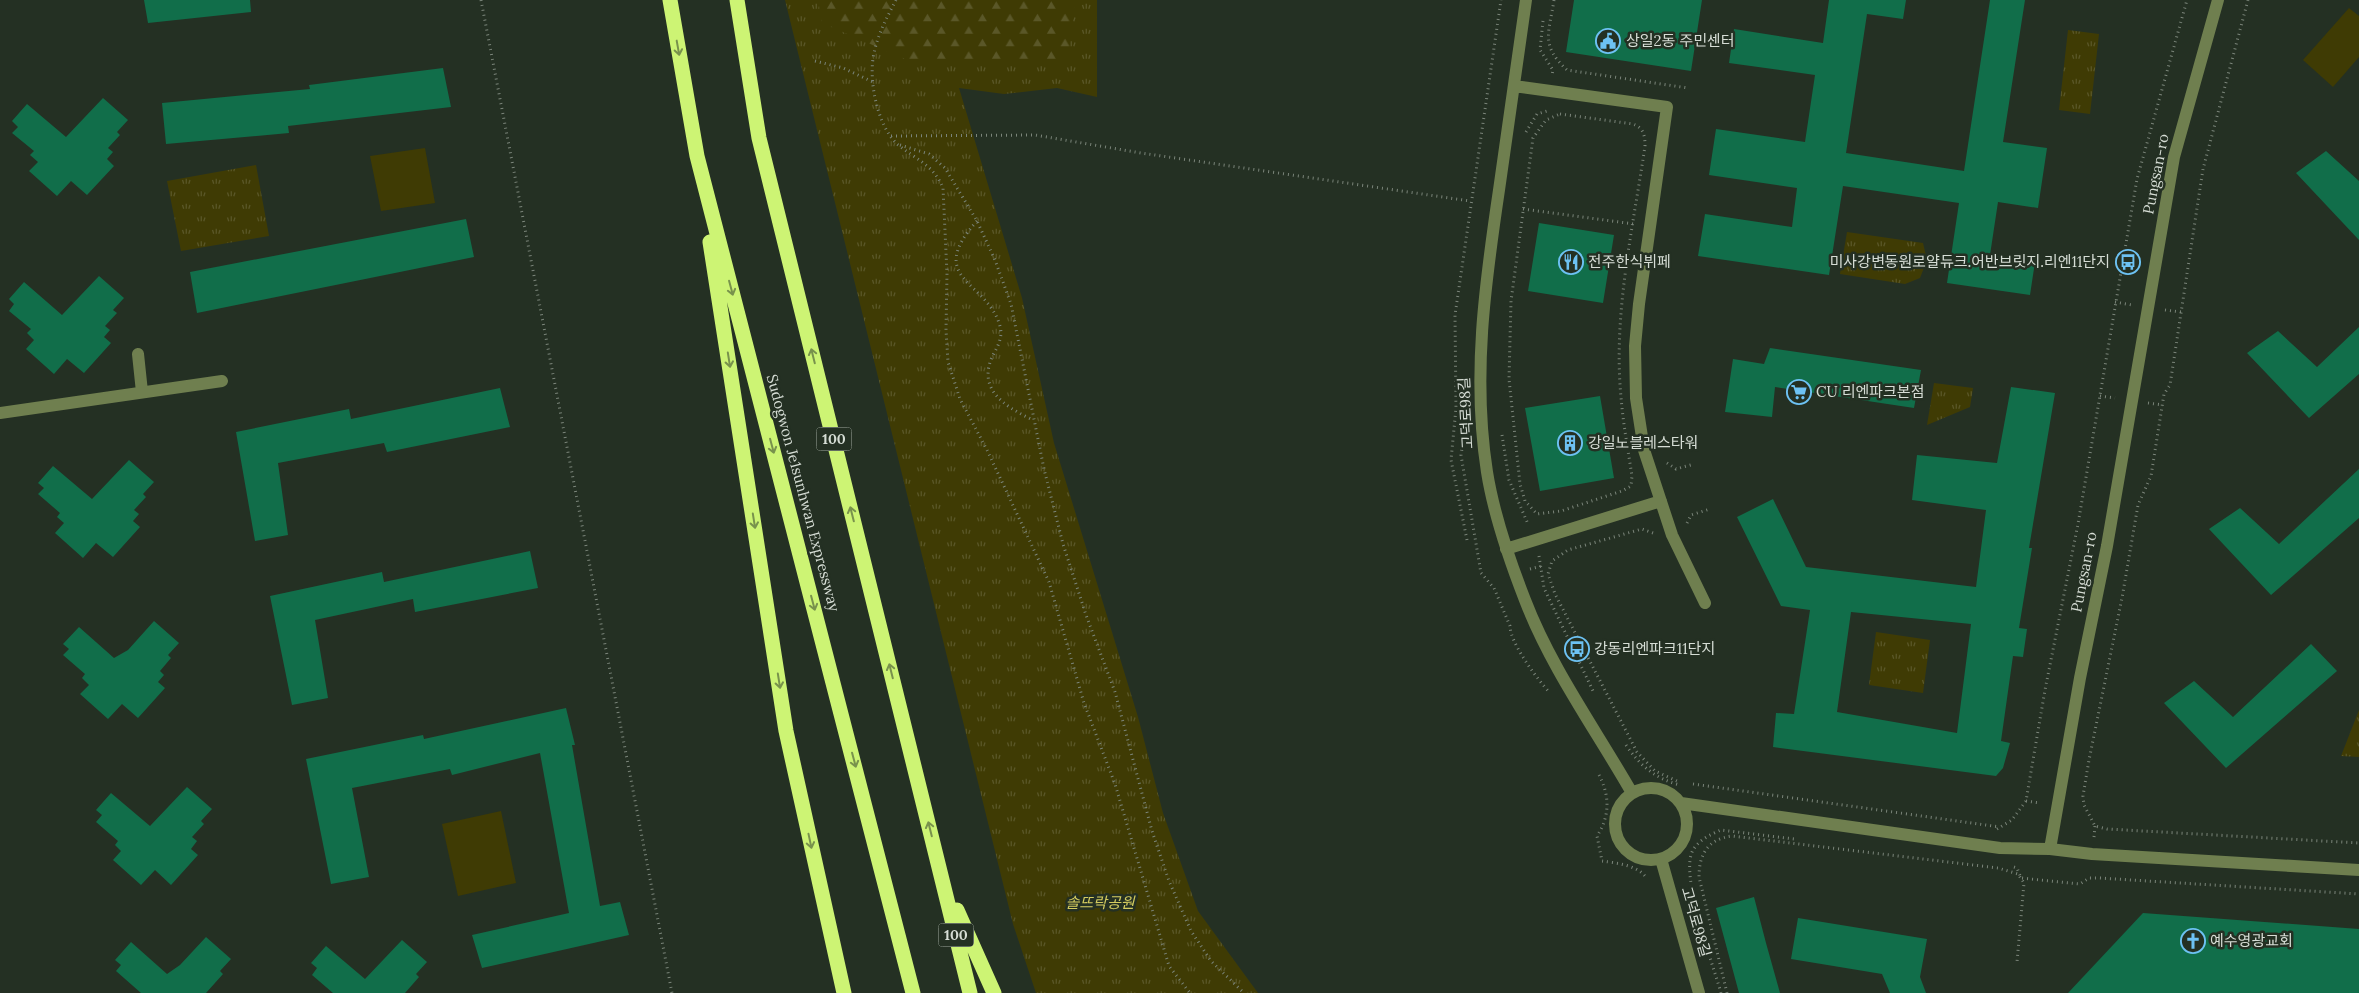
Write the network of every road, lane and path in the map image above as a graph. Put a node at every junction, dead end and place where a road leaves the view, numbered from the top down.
1 (481, 0) edge
2 (670, 0) edge
3 (737, 0) edge
4 (896, 0) edge
5 (1526, 0) edge
6 (1554, 0) edge
7 (2187, 0) edge
8 (2218, 0) edge
9 (2248, 0) edge
10 (1543, 19) dead end
11 (815, 61) dead end
12 (1553, 70) dead end
13 (873, 82) junction
14 (1514, 86) junction
15 (1688, 88) dead end
16 (1548, 111) dead end
17 (890, 136) junction
18 (1525, 137) dead end
19 (897, 144) junction
20 (697, 156) junction
21 (1470, 201) dead end
22 (1523, 209) junction
23 (977, 221) junction
24 (1634, 224) junction
25 (138, 354) dead end
26 (222, 381) dead end
27 (142, 392) junction
28 (0, 413) edge
29 (1034, 420) junction
30 (1501, 427) dead end
31 (1663, 456) dead end
32 (1694, 464) dead end
33 (1661, 501) junction
34 (1526, 519) dead end
35 (1474, 532) dead end
36 (1655, 534) dead end
37 (1506, 549) junction
38 (1542, 566) dead end
39 (1705, 603) dead end
40 (1595, 695) dead end
41 (1554, 697) dead end
42 (1624, 742) dead end
43 (1594, 766) dead end
44 (1677, 780) dead end
45 (1693, 784) dead end
46 (1714, 791) dead end
47 (1632, 793) junction
48 (1681, 803) junction
49 (1711, 834) dead end
50 (2359, 842) edge
51 (2050, 849) junction
52 (1661, 859) junction
53 (2359, 870) edge
54 (942, 876) junction
55 (2021, 878) junction
56 (1648, 883) dead end
57 (2359, 894) edge
58 (2017, 962) dead end
59 (672, 993) edge
60 (844, 993) edge
61 (913, 993) edge
62 (970, 993) edge
63 (994, 993) edge
64 (1190, 993) edge
65 (1244, 993) edge
66 (1699, 993) edge
67 (1721, 993) edge
68 (1727, 993) edge

1 - 59 path
2 -> 20 highway, Sudogwon Je1sunhwan Expressway
54 -> 3 highway, 100
4 - 13 path
5 - 14 street, 고덕로98길
6 - 15 path
7 - 45 path
8 - 51 street, Pungsan-ro
9 - 50 path
10 - 12 path
11 - 13 path
13 - 17 path
14 - 33 street
14 - 37 street, 고덕로98길
16 - 18 path
17 - 19 path
17 - 21 path
19 - 23 path
19 - 64 path
20 -> 60 highway
20 -> 61 highway, Sudogwon Je1sunhwan Expressway
22 - 24 path
22 - 24 path
22 - 24 path
23 - 29 path
23 - 29 path
25 - 27 street
26 - 27 street
27 - 28 street
29 - 65 path
30 - 34 path
31 - 32 path
33 - 37 street
33 - 39 street
35 - 41 path
36 - 44 path
37 - 47 street, 고덕로98길
38 - 40 path
42 - 46 path
43 - 56 path
47 - 48 street
47 - 52 street
48 - 51 street
48 - 52 street
49 - 67 path
51 - 53 street
52 - 66 street, 고덕로98길
54 - 62 highway, 100
54 - 63 highway
55 - 57 path
55 - 58 path
55 - 68 path

